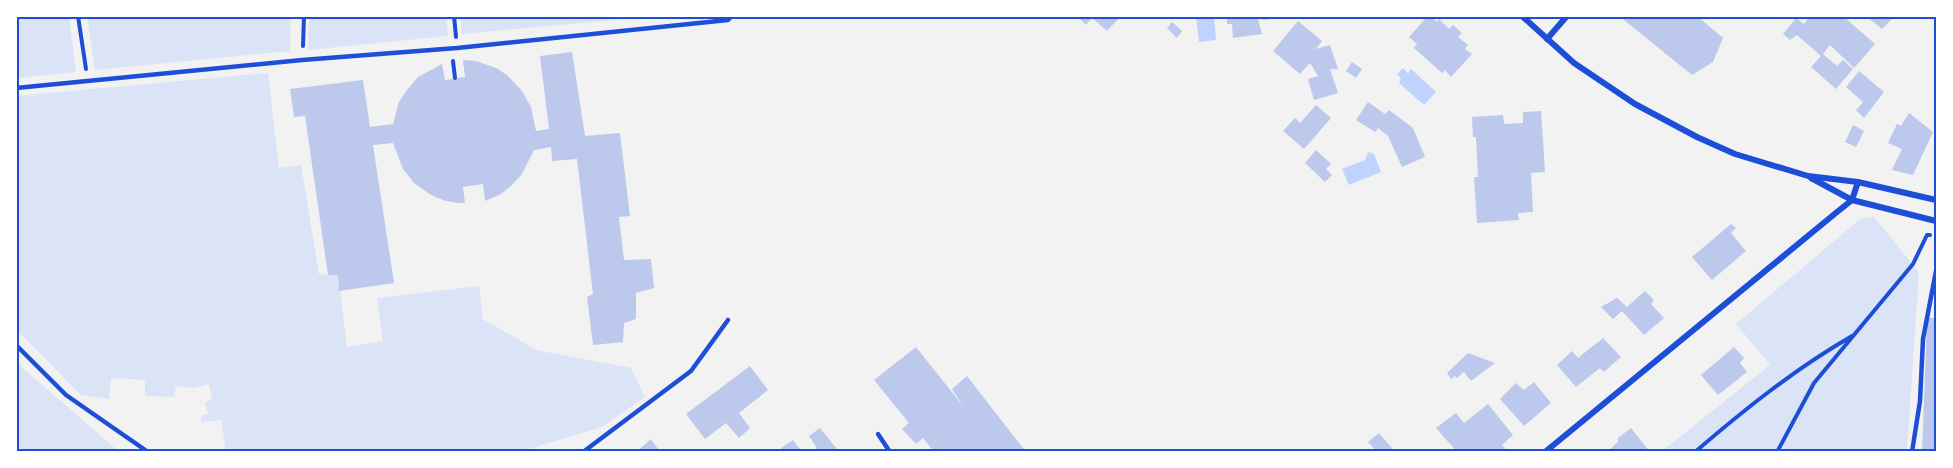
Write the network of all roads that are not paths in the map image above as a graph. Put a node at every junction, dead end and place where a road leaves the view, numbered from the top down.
1 (732, 16) edge
2 (1522, 16) edge
3 (1567, 16) edge
4 (1547, 39) junction
5 (16, 88) edge
6 (1808, 176) junction
7 (1858, 182) junction
8 (1852, 200) junction
9 (1936, 200) edge
10 (1936, 213) edge
11 (1935, 221) edge
12 (1936, 271) edge
13 (1934, 292) edge
14 (728, 320) dead end
15 (16, 345) edge
16 (878, 434) dead end
17 (148, 452) edge
18 (583, 452) edge
19 (890, 452) edge
20 (1545, 452) edge
21 (1912, 452) edge

1 - 5 lane
2 - 4 street
3 - 4 street
4 - 6 street
6 - 7 street
6 - 8 street
7 - 8 street
7 - 9 street
8 - 11 street
8 - 20 street
10 - 11 lane
12 - 13 lane
13 - 21 lane
14 - 18 lane
15 - 17 lane
16 - 19 lane

